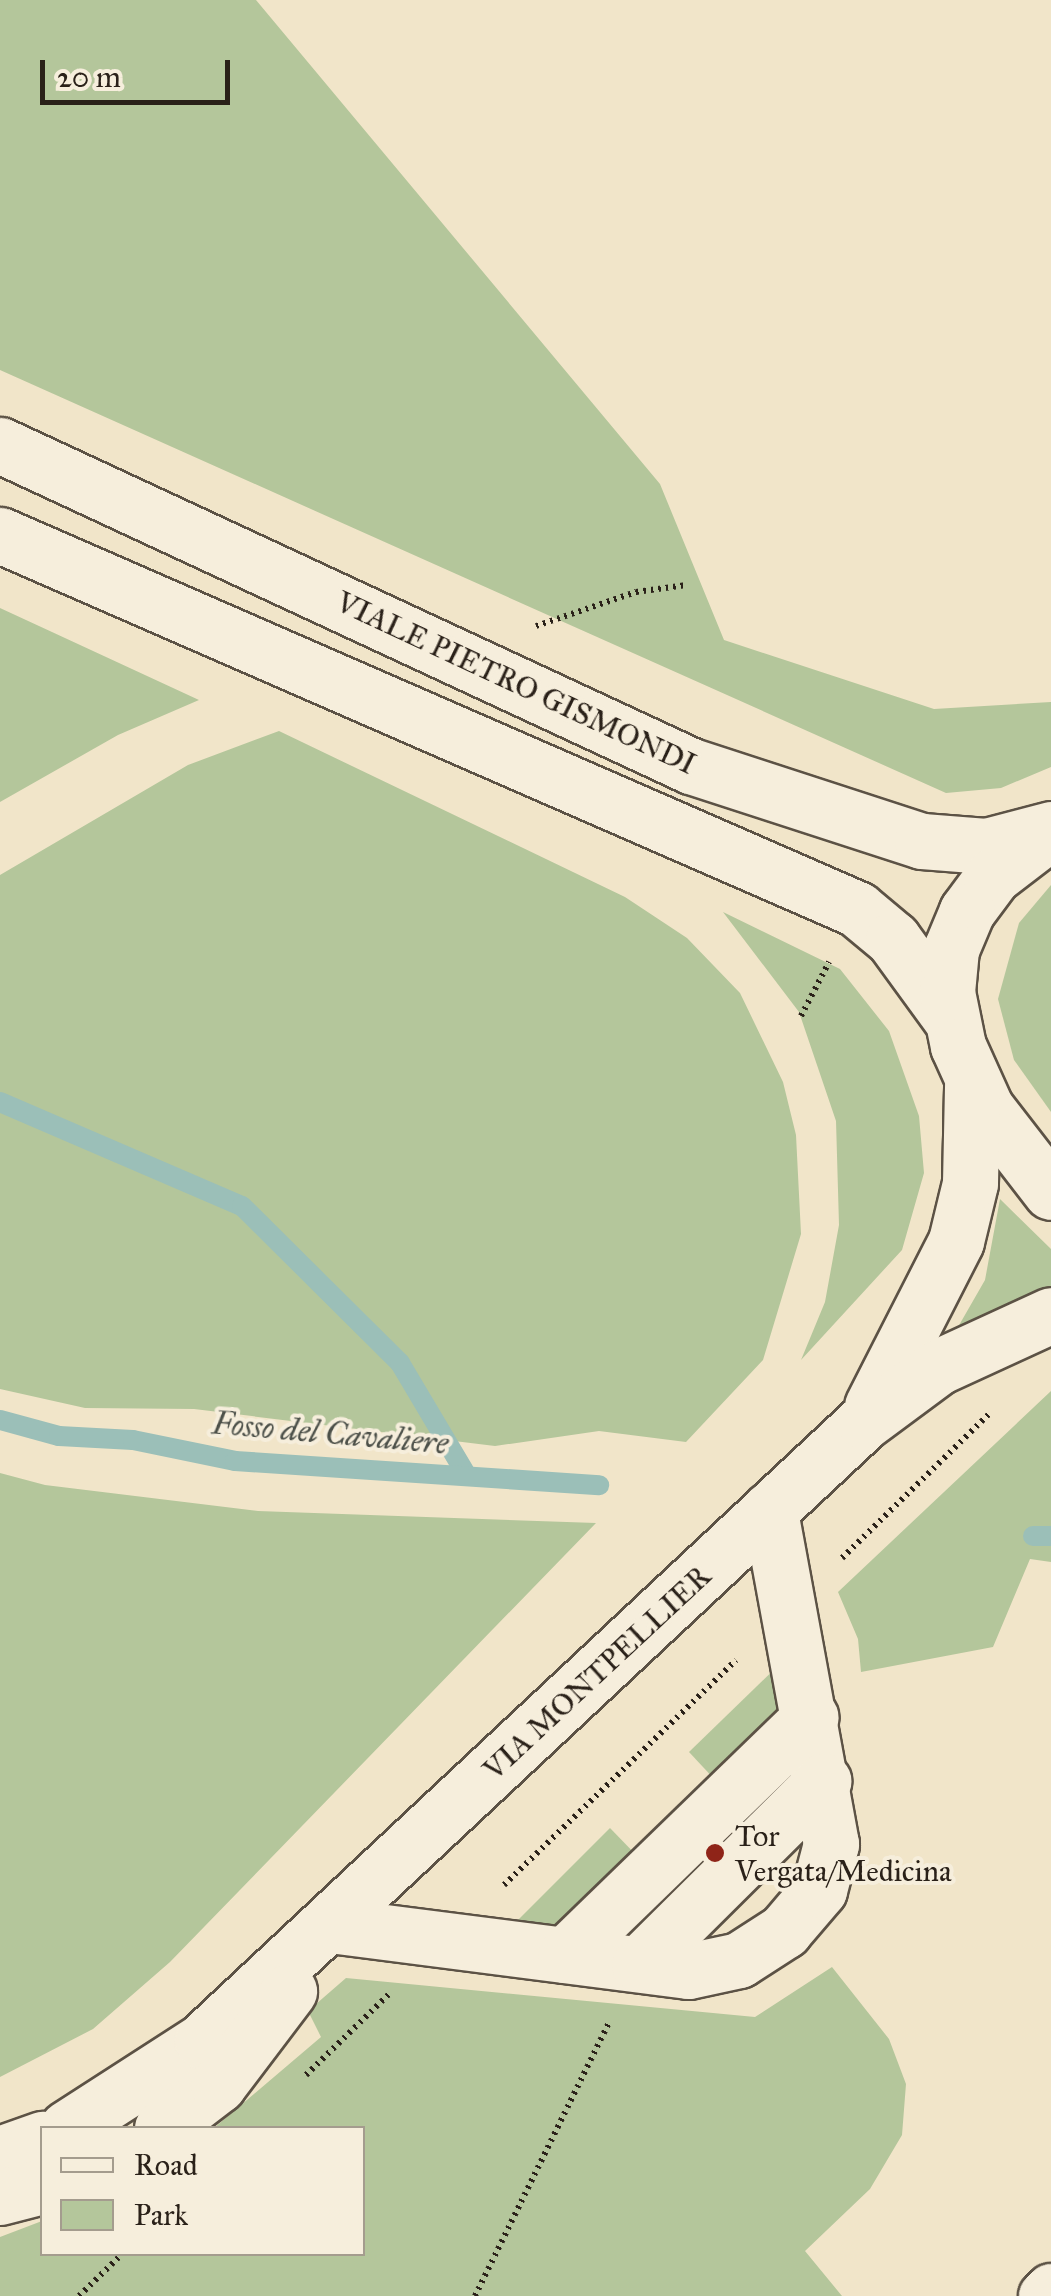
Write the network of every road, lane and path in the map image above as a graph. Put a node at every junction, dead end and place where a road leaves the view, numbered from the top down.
1 (0, 445) edge
2 (0, 534) edge
3 (688, 585) dead end
4 (525, 630) dead end
5 (1051, 831) edge
6 (830, 961) dead end
7 (801, 1016) dead end
8 (949, 1016) junction
9 (972, 1082) junction
10 (1051, 1192) edge
11 (1051, 1315) edge
12 (864, 1422) junction
13 (770, 1510) junction
14 (812, 1717) junction
15 (822, 1782) junction
16 (330, 1925) junction
17 (446, 1939) junction
18 (566, 1955) junction
19 (632, 1963) junction
20 (300, 2081) dead end
21 (70, 2126) edge
22 (164, 2126) edge
23 (40, 2141) edge
24 (0, 2154) edge
25 (40, 2186) edge
26 (0, 2196) edge
27 (120, 2256) edge
28 (79, 2296) edge
29 (475, 2296) edge

1 - 5 street, VIALE PIETRO GISMONDI
2 - 8 street
3 - 4 path
5 - 8 street
6 - 7 path
8 - 9 street
9 - 10 street
9 - 12 street, VIA MONTPELLIER
11 - 12 street, VIA MONTPELLIER
12 - 13 street, VIA MONTPELLIER
13 - 14 street
13 - 16 street, VIA MONTPELLIER
14 - 15 street
14 - 18 street
15 - 19 street
15 - 19 street
16 - 17 street
16 - 21 street, VIA MONTPELLIER
16 - 22 street, VIA MONTPELLIER
17 - 18 street
17 - 20 path
18 - 19 street
19 - 29 path
23 - 24 street
25 - 26 street
27 - 28 path

